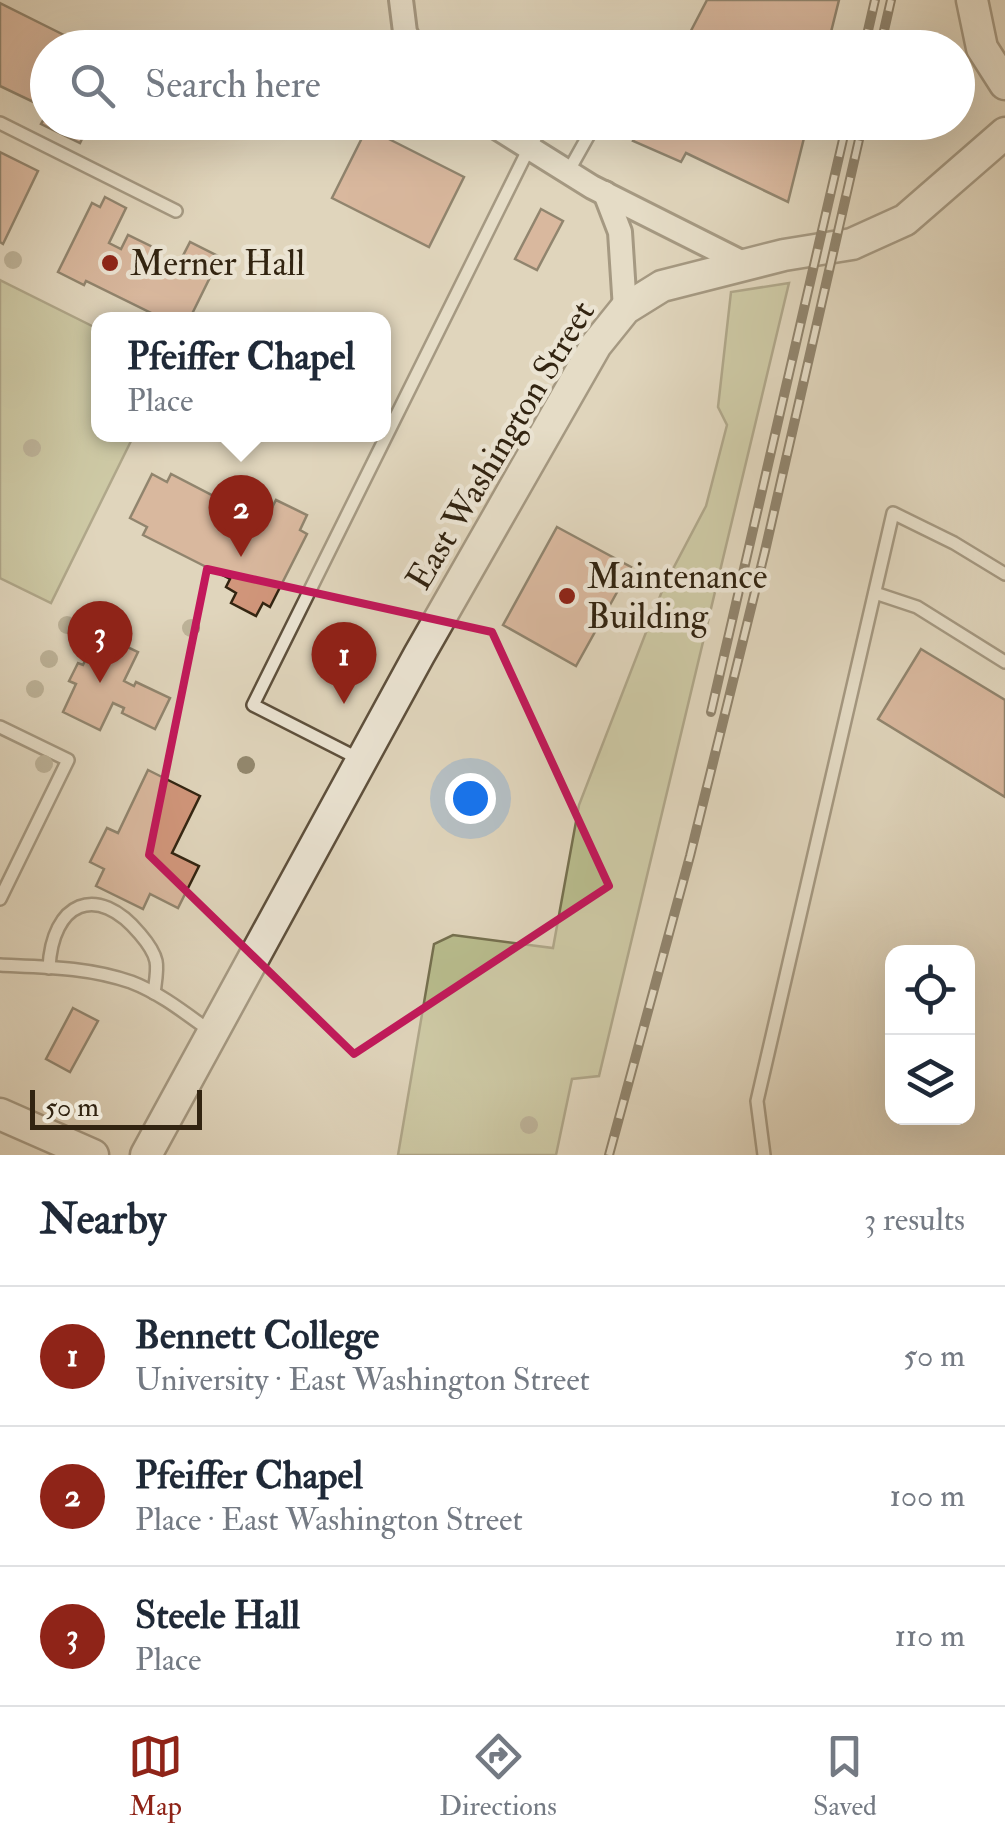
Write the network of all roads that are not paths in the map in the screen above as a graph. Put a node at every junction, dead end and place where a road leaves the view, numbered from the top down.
1 (400, 0) edge
2 (972, 0) edge
3 (405, 30) edge
4 (1005, 84) edge
5 (0, 123) edge
6 (1005, 133) edge
7 (30, 138) edge
8 (34, 140) edge
9 (516, 140) edge
10 (534, 140) edge
11 (586, 140) edge
12 (529, 148) junction
13 (568, 172) junction
14 (605, 193) junction
15 (176, 211) dead end
16 (744, 264) junction
17 (625, 309) junction
18 (391, 427) edge
19 (384, 442) edge
20 (1005, 574) edge
21 (875, 593) junction
22 (1005, 662) edge
23 (0, 727) edge
24 (361, 760) junction
25 (0, 899) edge
26 (0, 965) edge
27 (49, 968) junction
28 (154, 994) junction
29 (214, 1033) junction
30 (0, 1114) edge
31 (93, 1155) edge
32 (146, 1155) edge
33 (764, 1155) edge

1 - 3 street
2 - 4 street
5 - 7 lane
6 - 16 street, East Washington Street
8 - 15 lane
9 - 12 street
10 - 12 lane
11 - 13 lane
12 - 13 street
12 - 18 lane
13 - 14 street
14 - 16 street
14 - 17 street
16 - 17 street, East Washington Street
17 - 24 street, East Washington Street
19 - 24 lane
20 - 21 lane
21 - 22 lane
21 - 33 lane
23 - 25 lane
24 - 29 street, East Washington Street
26 - 27 lane
27 - 28 lane
27 - 28 lane
28 - 29 lane
29 - 32 street, East Washington Street
30 - 31 street

